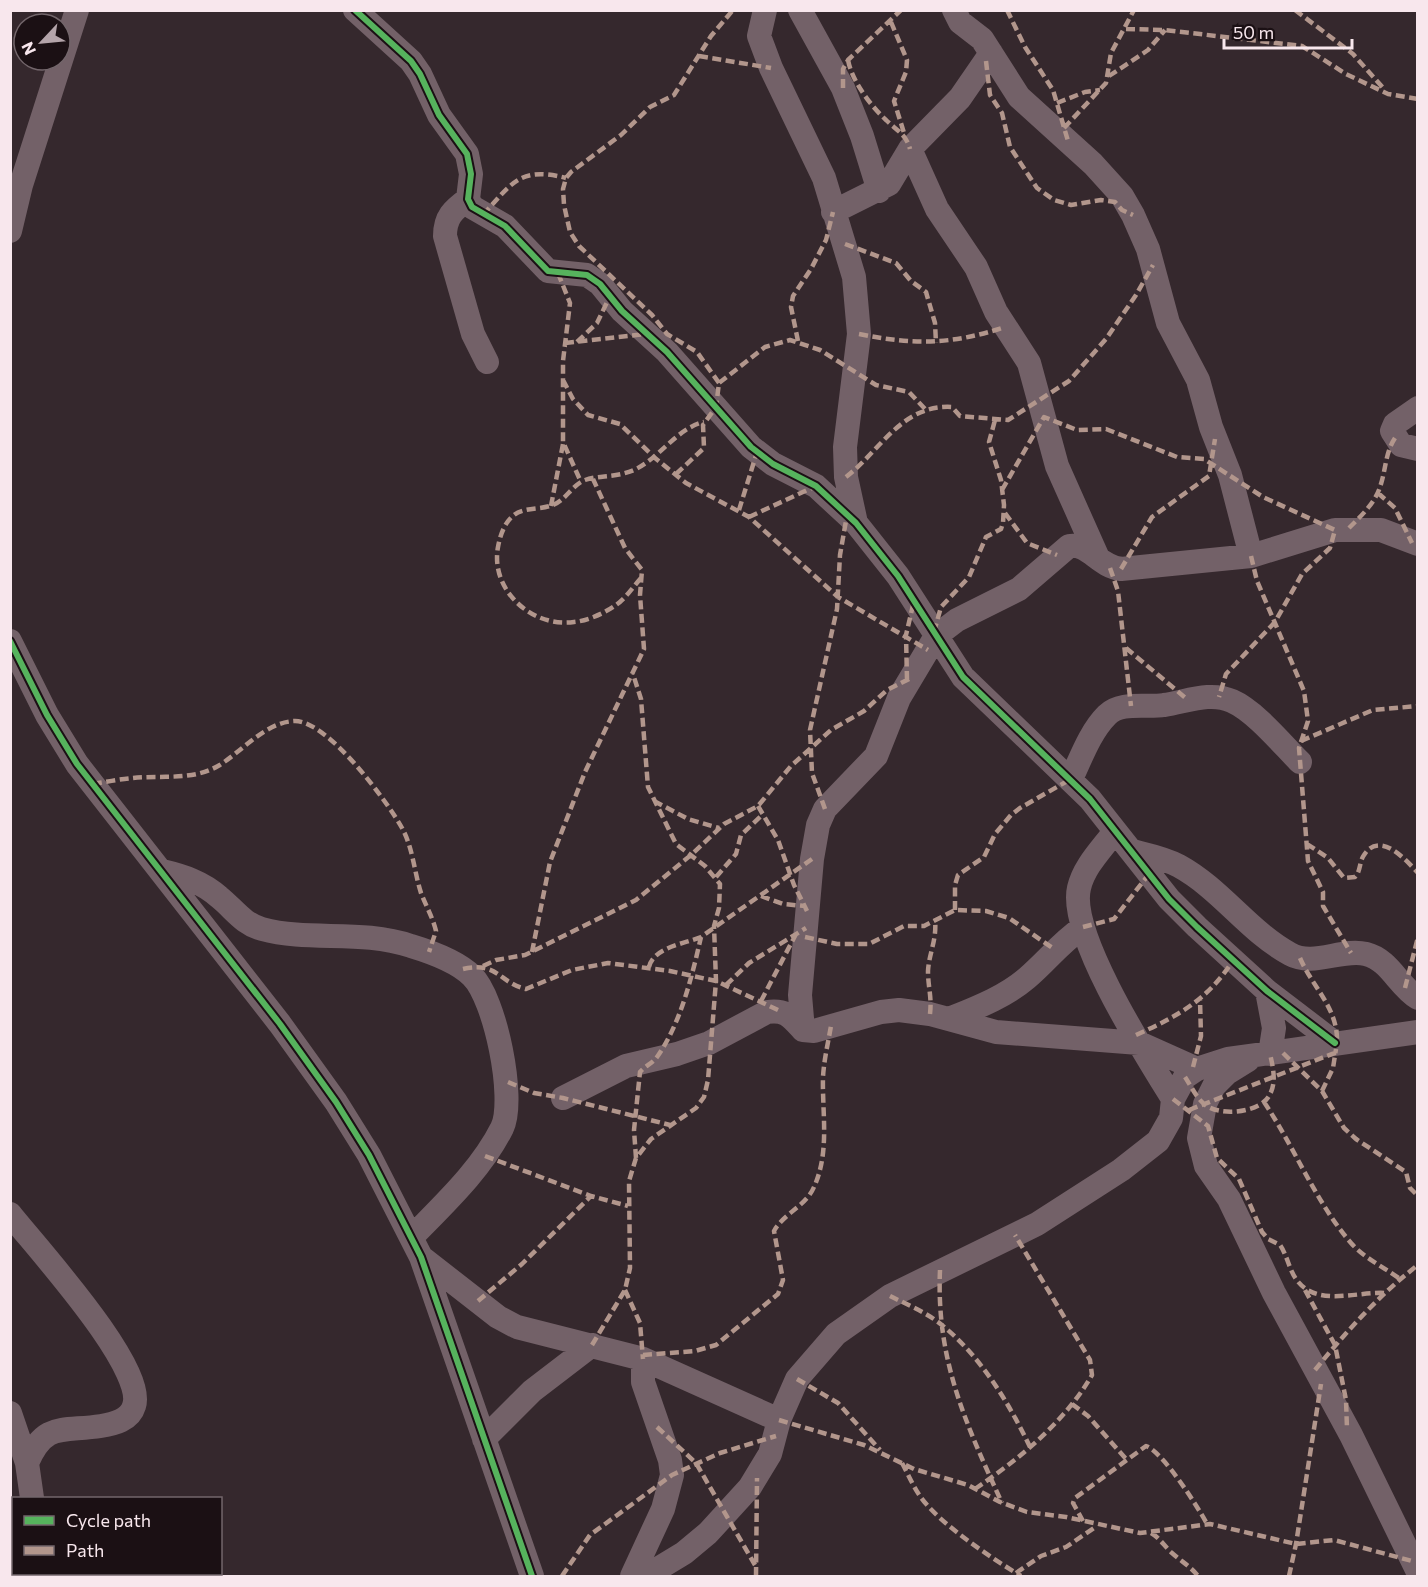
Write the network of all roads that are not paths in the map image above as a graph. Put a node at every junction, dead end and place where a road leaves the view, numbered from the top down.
1 (77, 10) edge
2 (355, 10) edge
3 (765, 10) edge
4 (800, 10) edge
5 (954, 10) edge
6 (991, 53) junction
7 (910, 149) junction
8 (879, 191) junction
9 (468, 199) junction
10 (833, 212) junction
11 (10, 231) edge
12 (487, 362) dead end
13 (1418, 408) edge
14 (1418, 448) edge
15 (1077, 513) junction
16 (856, 523) junction
17 (1418, 544) edge
18 (1065, 549) junction
19 (1251, 556) junction
20 (1101, 563) junction
21 (936, 636) junction
22 (10, 641) edge
23 (1300, 762) dead end
24 (1071, 779) junction
25 (1115, 831) junction
26 (1132, 851) junction
27 (162, 871) junction
28 (1083, 927) junction
29 (1267, 991) junction
30 (1418, 998) edge
31 (949, 1019) junction
32 (803, 1030) junction
33 (1417, 1032) edge
34 (1139, 1043) junction
35 (1335, 1043) junction
36 (1261, 1055) junction
37 (1197, 1069) junction
38 (563, 1098) dead end
39 (1173, 1099) junction
40 (10, 1214) edge
41 (416, 1247) junction
42 (592, 1345) junction
43 (643, 1359) junction
44 (779, 1420) junction
45 (13, 1428) edge
46 (48, 1432) junction
47 (484, 1439) junction
48 (27, 1463) junction
49 (32, 1497) edge
50 (1418, 1572) edge
51 (532, 1576) edge
52 (632, 1576) edge
53 (646, 1576) edge

1 - 11 street
2 - 9 street
3 - 10 street
4 - 8 street
5 - 6 street
6 - 7 street
6 - 19 street
7 - 8 street
7 - 15 street
8 - 10 street
9 - 12 street
9 - 16 street
10 - 16 street
13 - 14 street
15 - 18 street
15 - 20 street
16 - 21 street
17 - 19 street
18 - 20 street
18 - 21 street
19 - 20 street
21 - 24 street
21 - 32 street
22 - 27 street
23 - 24 street
24 - 25 street
25 - 26 street
25 - 28 street
26 - 29 street
26 - 30 street
27 - 41 street
27 - 41 street
28 - 31 street
28 - 34 street
29 - 35 street
29 - 36 street
31 - 32 street
31 - 34 street
32 - 38 street
33 - 35 street
34 - 37 street
34 - 39 street
35 - 36 street
36 - 37 street
36 - 50 street
37 - 39 street
39 - 44 street
40 - 46 street
41 - 42 street
41 - 47 street
42 - 43 street
42 - 47 street
43 - 44 street
43 - 52 street
44 - 53 street
45 - 46 street
45 - 48 street
46 - 48 street
47 - 51 street
48 - 49 street

